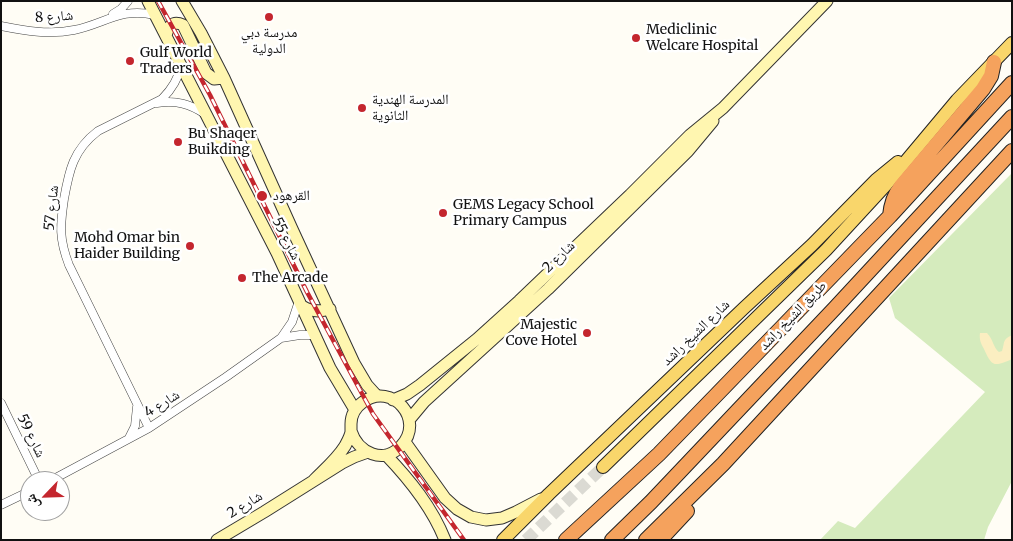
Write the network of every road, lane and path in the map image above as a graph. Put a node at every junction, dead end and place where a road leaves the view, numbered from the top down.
1 (128, 1) edge
2 (148, 1) edge
3 (182, 1) edge
4 (827, 1) edge
5 (155, 16) junction
6 (107, 18) junction
7 (1, 26) edge
8 (166, 36) junction
9 (1012, 43) edge
10 (994, 62) junction
11 (181, 65) junction
12 (224, 78) junction
13 (1012, 84) edge
14 (155, 103) junction
15 (722, 108) junction
16 (206, 115) junction
17 (1012, 117) edge
18 (1012, 151) edge
19 (912, 153) junction
20 (890, 216) junction
21 (300, 303) junction
22 (330, 309) junction
23 (315, 335) junction
24 (281, 338) junction
25 (377, 396) junction
26 (393, 400) junction
27 (1, 402) edge
28 (137, 405) junction
29 (355, 410) junction
30 (409, 420) junction
31 (149, 428) junction
32 (351, 431) junction
33 (130, 438) junction
34 (405, 442) junction
35 (368, 452) junction
36 (386, 455) junction
37 (723, 464) junction
38 (603, 468) tunnel mouth
39 (34, 471) edge
40 (69, 471) edge
41 (314, 480) junction
42 (549, 494) junction
43 (20, 496) edge
44 (1, 505) edge
45 (674, 512) junction
46 (217, 540) edge
47 (445, 540) edge
48 (503, 540) edge
49 (566, 540) edge
50 (612, 540) edge
51 (635, 540) edge
52 (646, 540) edge
53 (660, 540) edge

1 - 6 street, شارع 8
2 - 5 street, شارع 55
3 - 12 street, شارع 55
4 - 15 street, شارع 2
5 - 6 street, شارع 8
5 - 8 street, شارع 55
6 - 7 street, شارع 8
8 - 11 street, شارع 55
8 - 12 street
9 - 10 main road
10 - 19 main road
10 - 20 highway
11 - 14 street, شارع 57
11 - 16 street, شارع 55
12 - 22 street, شارع 55
13 - 20 highway, طريق الشيخ راشد
14 - 16 street, شارع 57
14 - 28 street, شارع 57
15 - 26 street, شارع 2
15 - 30 street, شارع 2
16 - 21 street, شارع 55
17 - 50 highway, طريق الشيخ راشد
18 - 37 highway
19 - 38 main road
19 - 42 main road, شارع الشيخ راشد
20 - 49 highway, طريق الشيخ راشد
21 - 22 street
21 - 23 street, شارع 55
21 - 24 street, شارع 4
22 - 25 street, شارع 55
23 - 24 street, شارع 4
23 - 29 street, شارع 55
24 - 31 street, شارع 4
25 - 26 street
25 - 29 street
26 - 30 street
27 - 39 street, شارع 59
28 - 31 street, شارع 57
28 - 33 street
29 - 32 street
30 - 34 street
31 - 33 street, شارع 4
32 - 35 street
32 - 41 street, شارع 2
33 - 40 street, شارع 4
34 - 36 street
34 - 42 street
35 - 36 street
35 - 41 street, شارع 2
36 - 47 street
37 - 45 highway
37 - 53 highway
41 - 46 street, شارع 2
42 - 48 main road, شارع الشيخ راشد
43 - 44 street
45 - 51 highway
45 - 52 highway

